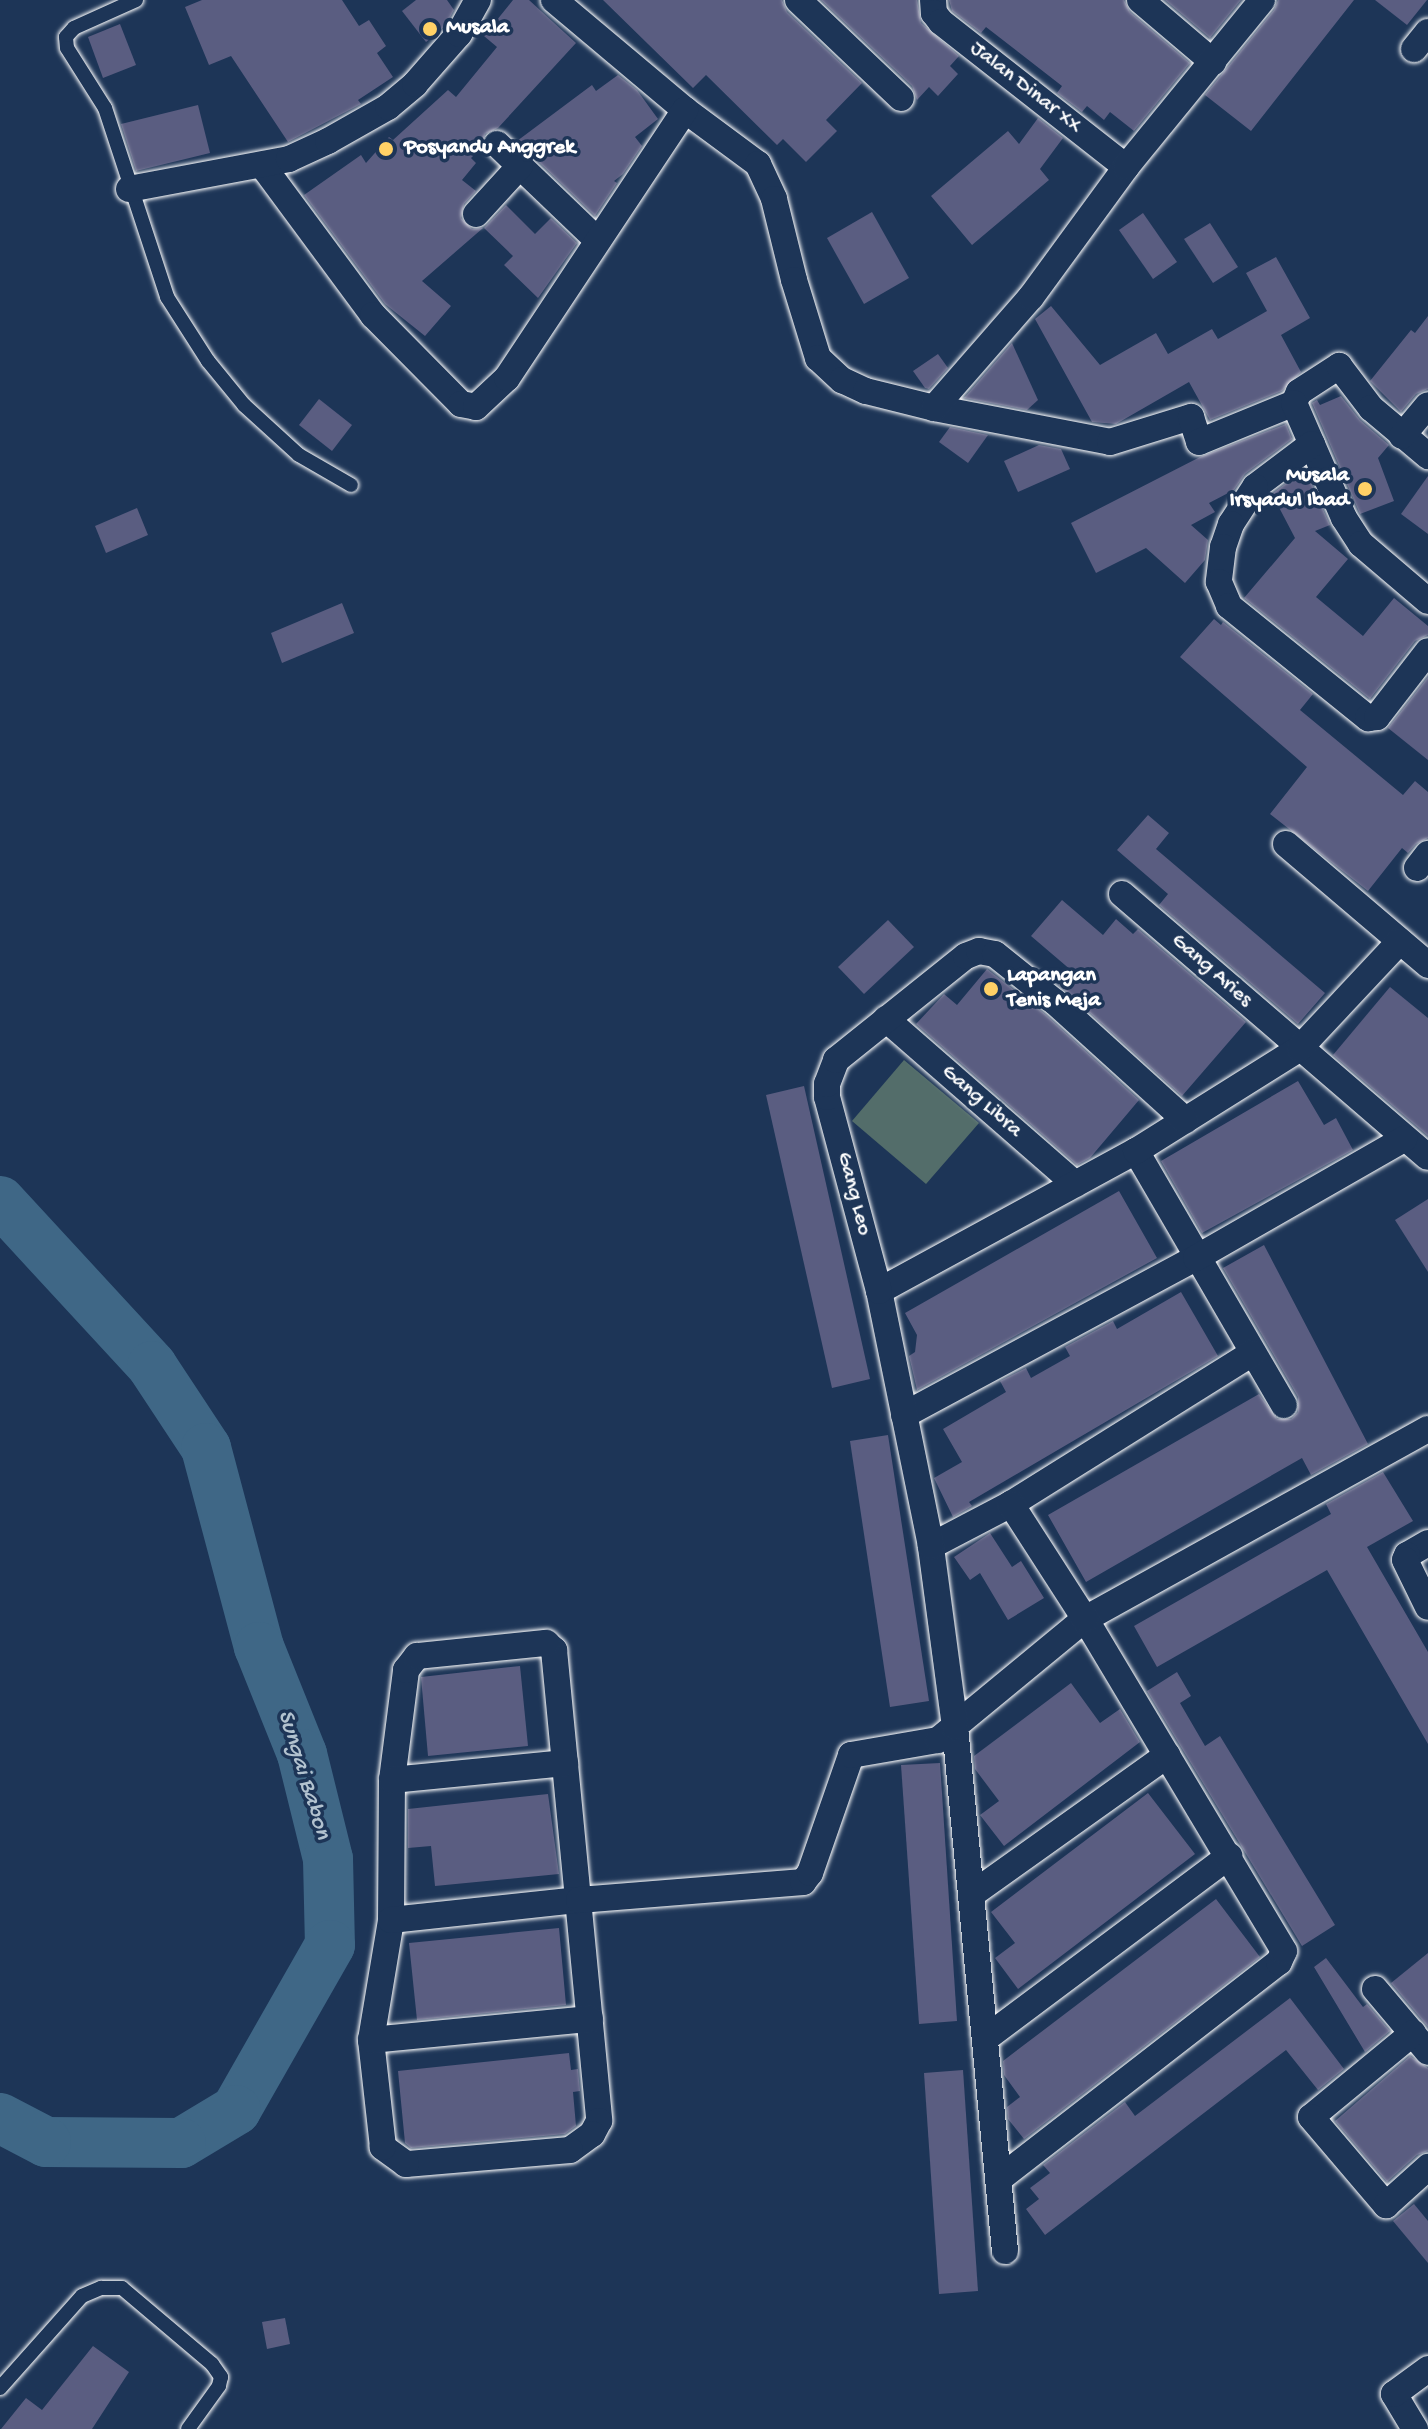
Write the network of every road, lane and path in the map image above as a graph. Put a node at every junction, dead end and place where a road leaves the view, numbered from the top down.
1 (136, 0) edge
2 (478, 0) edge
3 (554, 0) edge
4 (798, 0) edge
5 (1140, 0) edge
6 (1262, 0) edge
7 (933, 2) edge
8 (1213, 62) junction
9 (901, 98) dead end
10 (685, 110) junction
11 (497, 144) dead end
12 (262, 165) junction
13 (520, 166) junction
14 (1126, 167) junction
15 (129, 189) junction
16 (476, 214) dead end
17 (597, 240) junction
18 (1294, 403) junction
19 (1428, 405) edge
20 (934, 408) junction
21 (1402, 436) junction
22 (1312, 444) junction
23 (1428, 456) edge
24 (351, 485) dead end
25 (1428, 601) edge
26 (1428, 651) edge
27 (1286, 844) dead end
28 (1122, 894) dead end
29 (1400, 941) junction
30 (1428, 965) edge
31 (886, 1019) junction
32 (1300, 1048) junction
33 (1185, 1120) junction
34 (1404, 1139) junction
35 (1136, 1151) junction
36 (1428, 1157) edge
37 (1075, 1184) junction
38 (1196, 1258) junction
39 (879, 1291) junction
40 (1253, 1353) junction
41 (1284, 1405) dead end
42 (904, 1415) junction
43 (1428, 1429) edge
44 (1011, 1504) junction
45 (1428, 1543) edge
46 (931, 1546) junction
47 (1428, 1607) edge
48 (1085, 1619) junction
49 (955, 1727) junction
50 (1167, 1755) junction
51 (565, 1763) junction
52 (392, 1780) junction
53 (1229, 1856) junction
54 (971, 1895) junction
55 (579, 1900) junction
56 (391, 1920) junction
57 (1375, 1989) dead end
58 (590, 2019) junction
59 (986, 2038) junction
60 (371, 2040) junction
61 (1421, 2042) edge
62 (1428, 2167) edge
63 (999, 2179) junction
64 (1005, 2251) dead end
65 (1428, 2369) edge
66 (0, 2388) edge
67 (188, 2429) edge
68 (1415, 2429) edge

1 - 15 lane
2 - 12 street
3 - 10 street
4 - 9 street
5 - 8 street
6 - 8 street
7 - 14 street, Jalan Dinar XX
8 - 14 street
10 - 17 street
10 - 20 street
11 - 13 street
12 - 15 street
12 - 17 street
13 - 16 street
13 - 17 street
14 - 20 street
15 - 24 lane
18 - 20 street
18 - 21 street
18 - 22 street
19 - 21 street
21 - 23 street
22 - 25 street
22 - 26 street
27 - 29 street
28 - 32 street, Gang Aries
29 - 30 street
29 - 32 street
31 - 33 street
31 - 37 street, Gang Libra
31 - 39 street, Gang Leo
32 - 33 street
32 - 34 street, Gang Aries
33 - 35 street
34 - 36 street, Gang Aries
34 - 38 street
35 - 37 street
35 - 38 street
37 - 39 street
38 - 40 street
38 - 42 street
39 - 42 street, Gang Leo
40 - 41 street
40 - 44 street
42 - 46 street, Gang Leo
43 - 48 street
44 - 46 street
44 - 48 street
45 - 47 street
46 - 49 street, Gang Leo
48 - 49 street
48 - 50 street
49 - 54 street, Gang Leo
49 - 55 street
50 - 53 street
50 - 54 street
51 - 52 street
51 - 52 street
51 - 55 street
52 - 56 street
53 - 59 street
53 - 63 street
54 - 59 street, Gang Leo
55 - 56 street
55 - 58 street
56 - 60 street
57 - 61 street
58 - 60 street
58 - 60 street
59 - 63 street, Gang Leo
61 - 62 street
63 - 64 street, Gang Leo
65 - 68 street
66 - 67 lane

